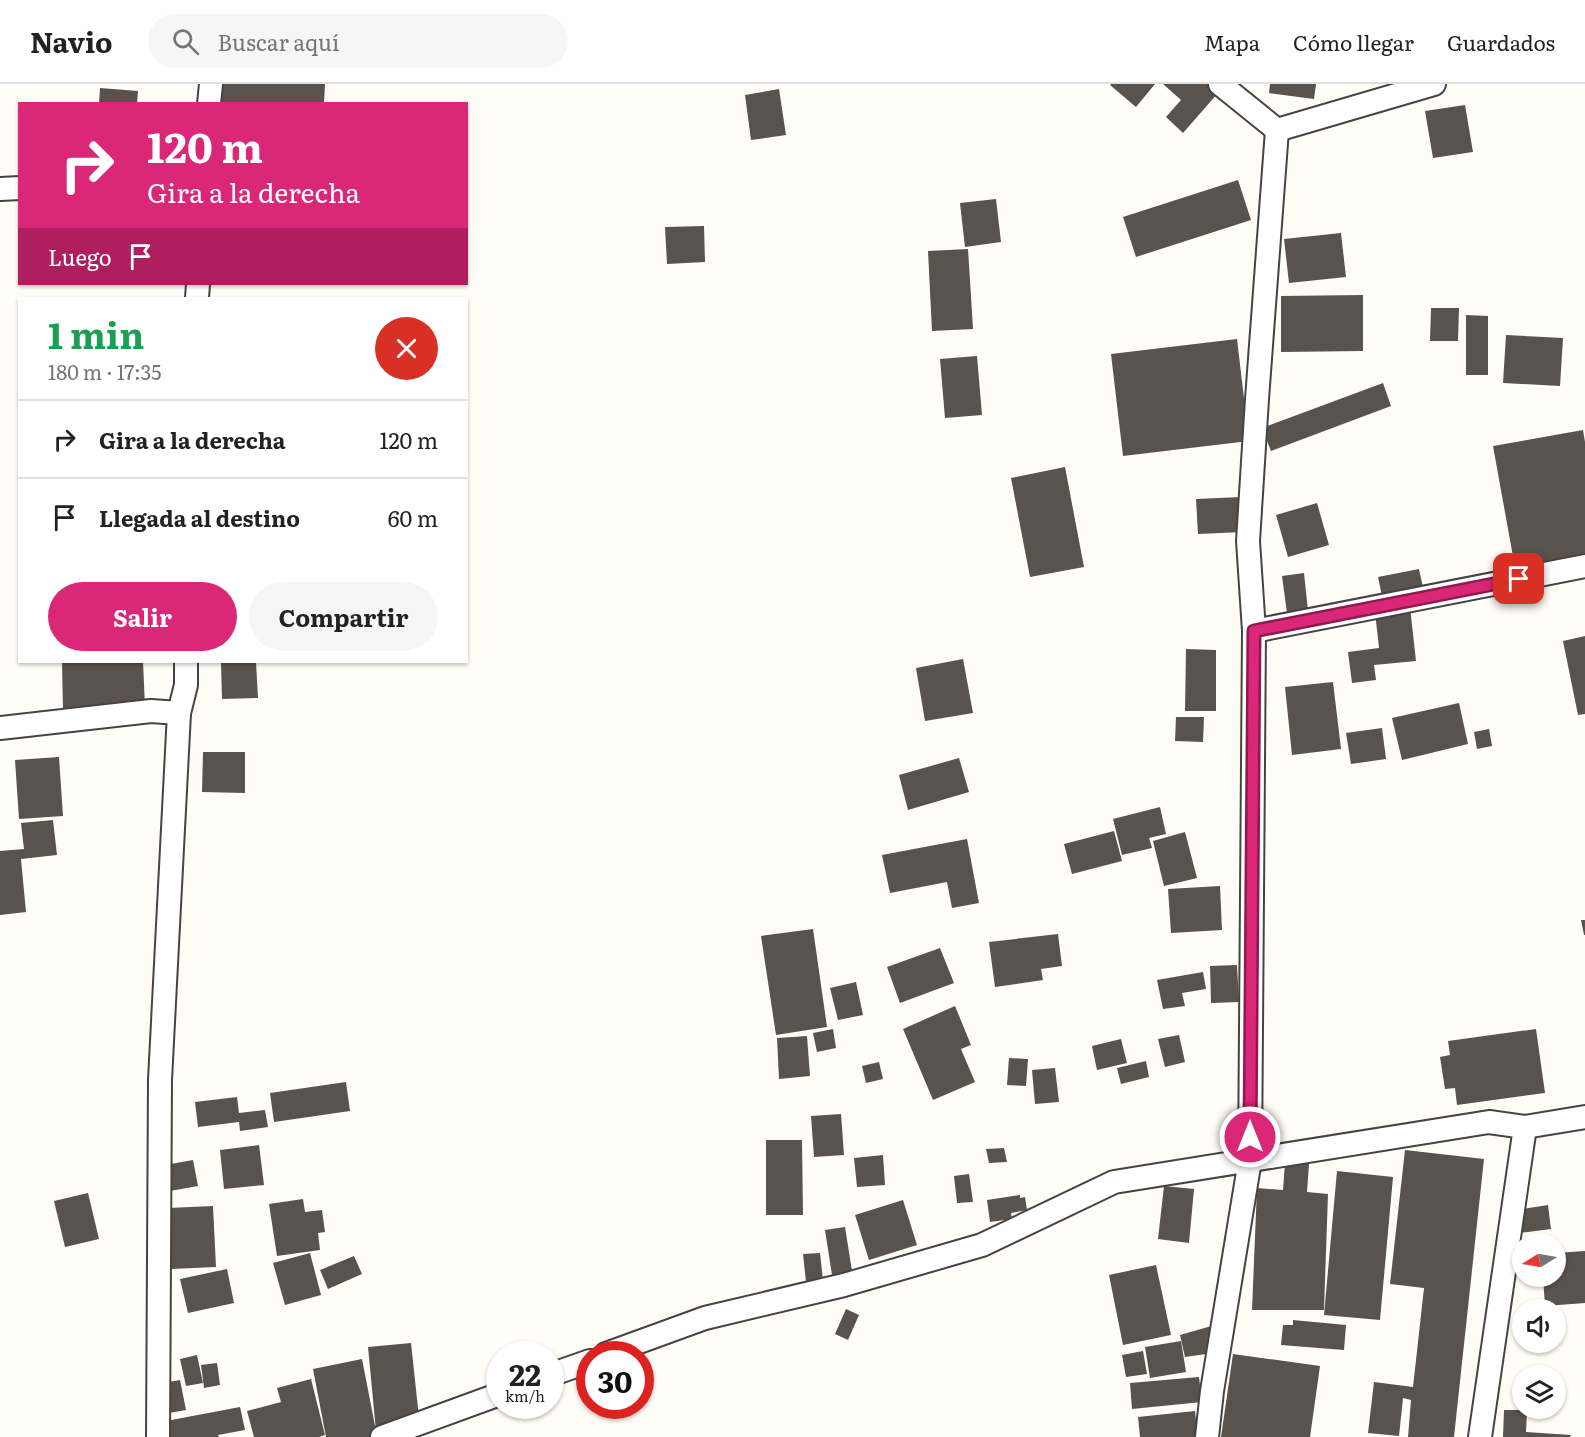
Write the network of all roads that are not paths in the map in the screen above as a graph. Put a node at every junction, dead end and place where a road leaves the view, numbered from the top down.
1 (211, 84) edge
2 (1220, 84) edge
3 (1434, 84) edge
4 (209, 102) edge
5 (1277, 130) junction
6 (18, 188) edge
7 (0, 189) edge
8 (1585, 566) edge
9 (1254, 631) junction
10 (186, 663) edge
11 (179, 714) junction
12 (0, 728) edge
13 (1585, 1117) edge
14 (1525, 1127) junction
15 (1250, 1160) junction
16 (642, 1341) edge
17 (486, 1399) edge
18 (158, 1437) edge
19 (382, 1437) edge
20 (1207, 1437) edge
21 (1480, 1437) edge

1 - 4 street
2 - 5 street
3 - 5 street
5 - 9 street
6 - 7 street
8 - 9 street
9 - 15 street
10 - 11 street
11 - 12 street
11 - 18 street
13 - 14 street
14 - 15 street
14 - 21 street
15 - 16 street
15 - 20 street
17 - 19 street

